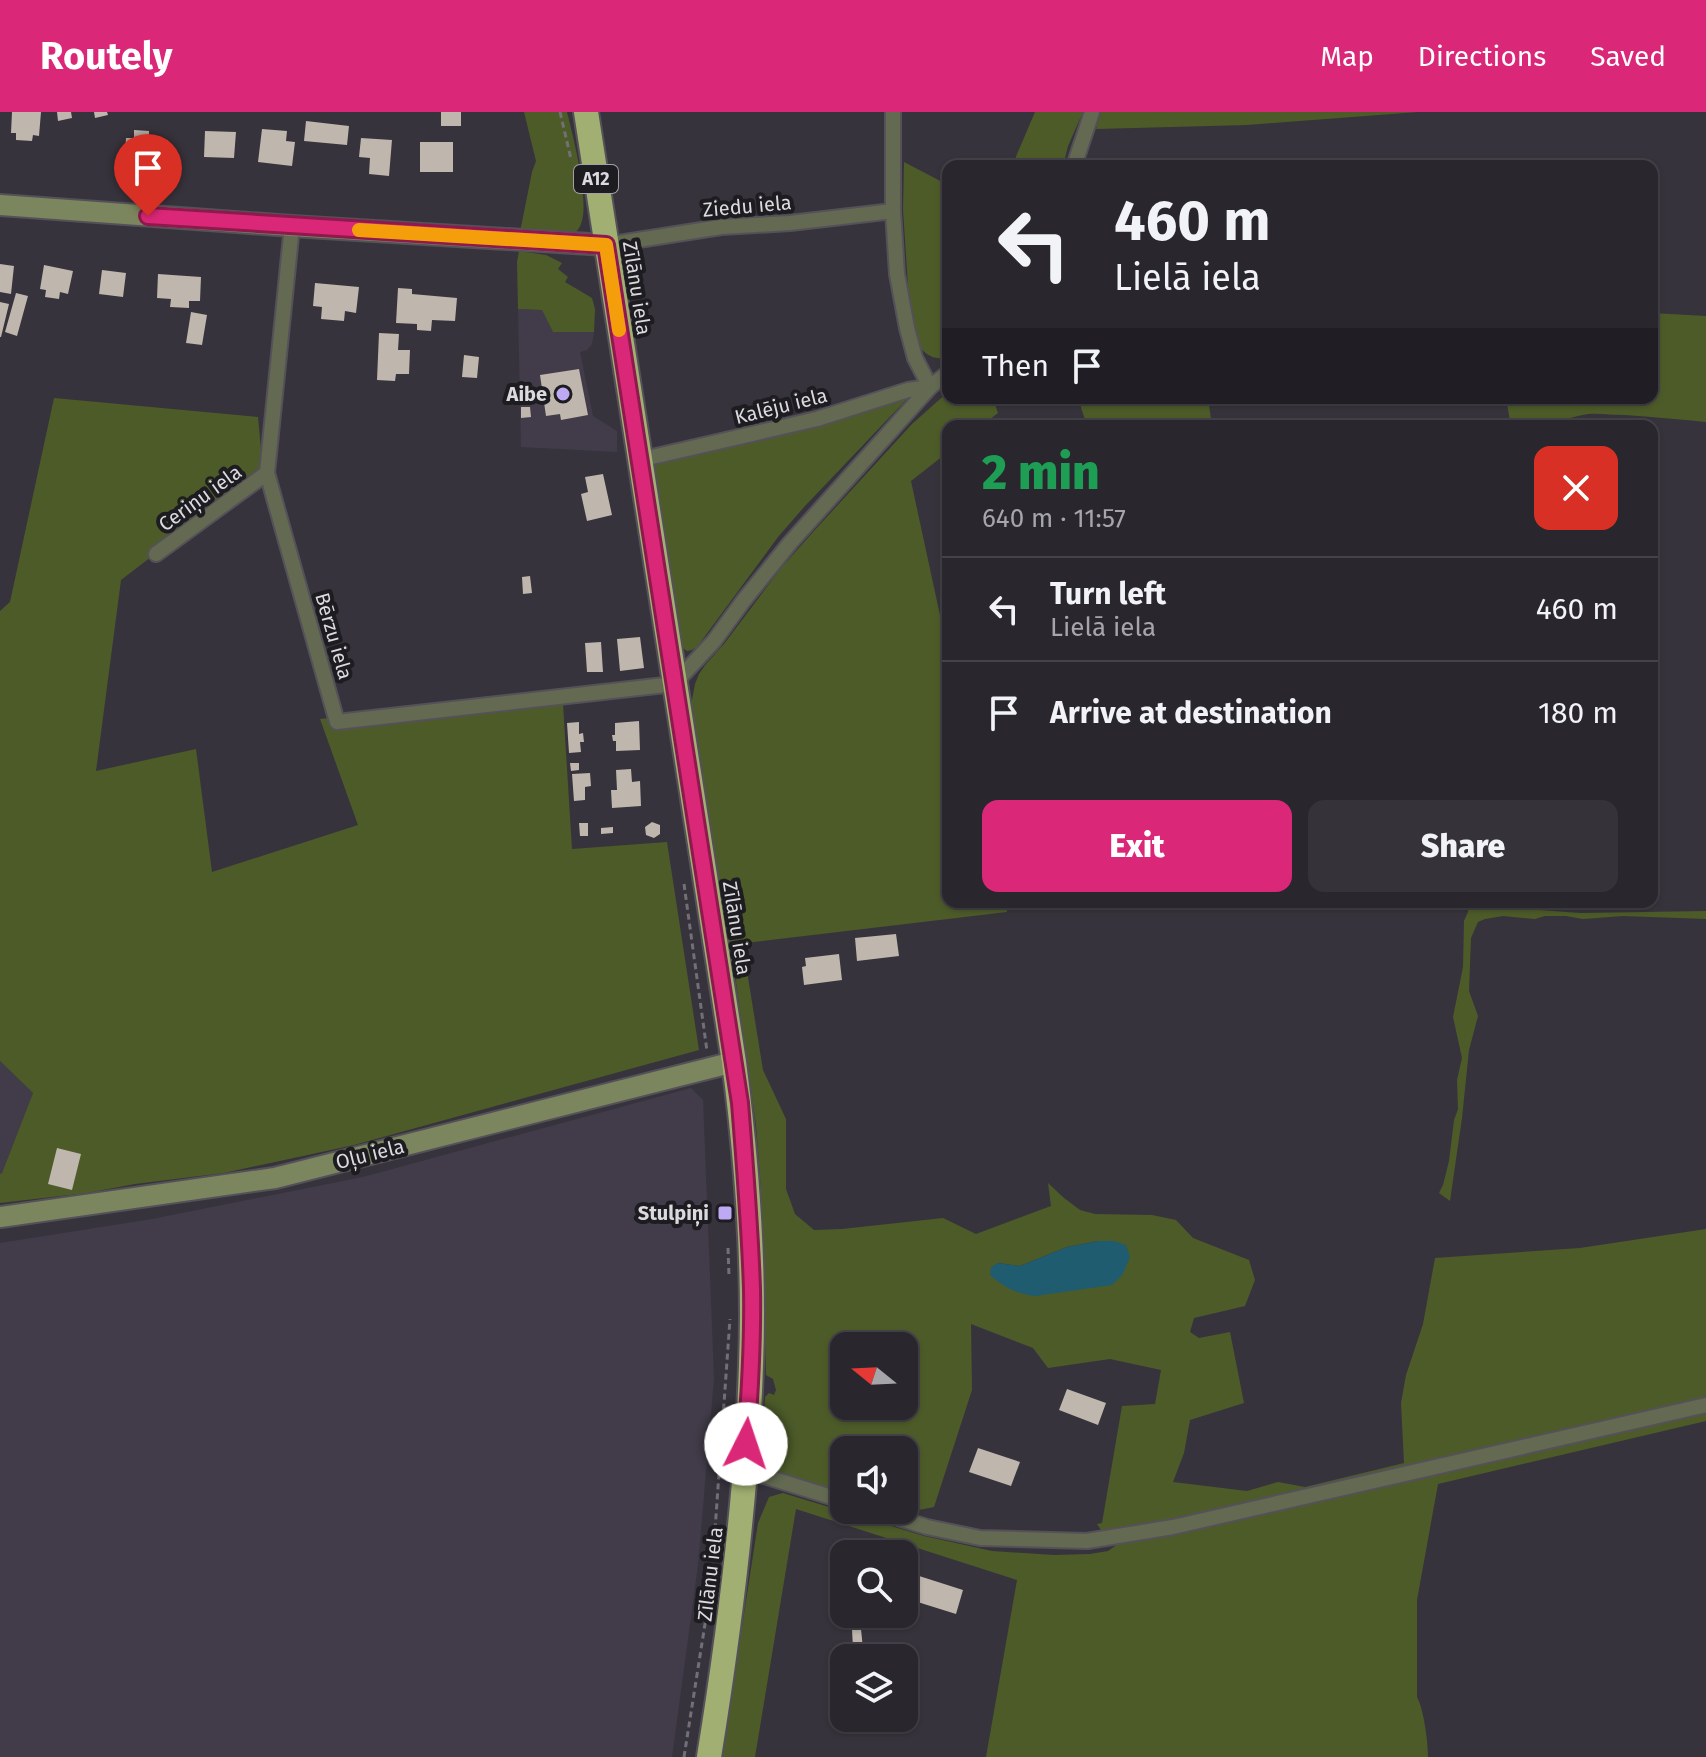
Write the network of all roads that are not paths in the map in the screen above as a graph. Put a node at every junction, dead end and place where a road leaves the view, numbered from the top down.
1 (586, 112) edge
2 (893, 112) edge
3 (1092, 112) edge
4 (1076, 160) edge
5 (1, 207) edge
6 (893, 211) junction
7 (292, 226) junction
8 (606, 245) junction
9 (942, 378) edge
10 (930, 387) junction
11 (639, 460) junction
12 (267, 473) junction
13 (156, 554) dead end
14 (674, 684) junction
15 (734, 1062) junction
16 (0, 1217) edge
17 (1706, 1405) edge
18 (745, 1470) junction
19 (830, 1497) edge
20 (917, 1524) edge
21 (709, 1757) edge

1 - 8 highway, Zīlānu iela / A12
2 - 6 street
3 - 4 street
5 - 7 street
6 - 8 street, Ziedu iela
6 - 10 street
7 - 8 street
7 - 12 street, Bērzu iela
8 - 11 highway, Zīlānu iela / A12
9 - 10 street
10 - 11 street, Kalēju iela
10 - 14 street
11 - 14 highway, Zīlānu iela / A12
12 - 13 street, Ceriņu iela
12 - 14 street, Bērzu iela
14 - 15 highway, Zīlānu iela / A12
15 - 16 street, Oļu iela
15 - 18 highway, Zīlānu iela / A12
17 - 20 street
18 - 19 street
18 - 21 highway, Zīlānu iela / A12

